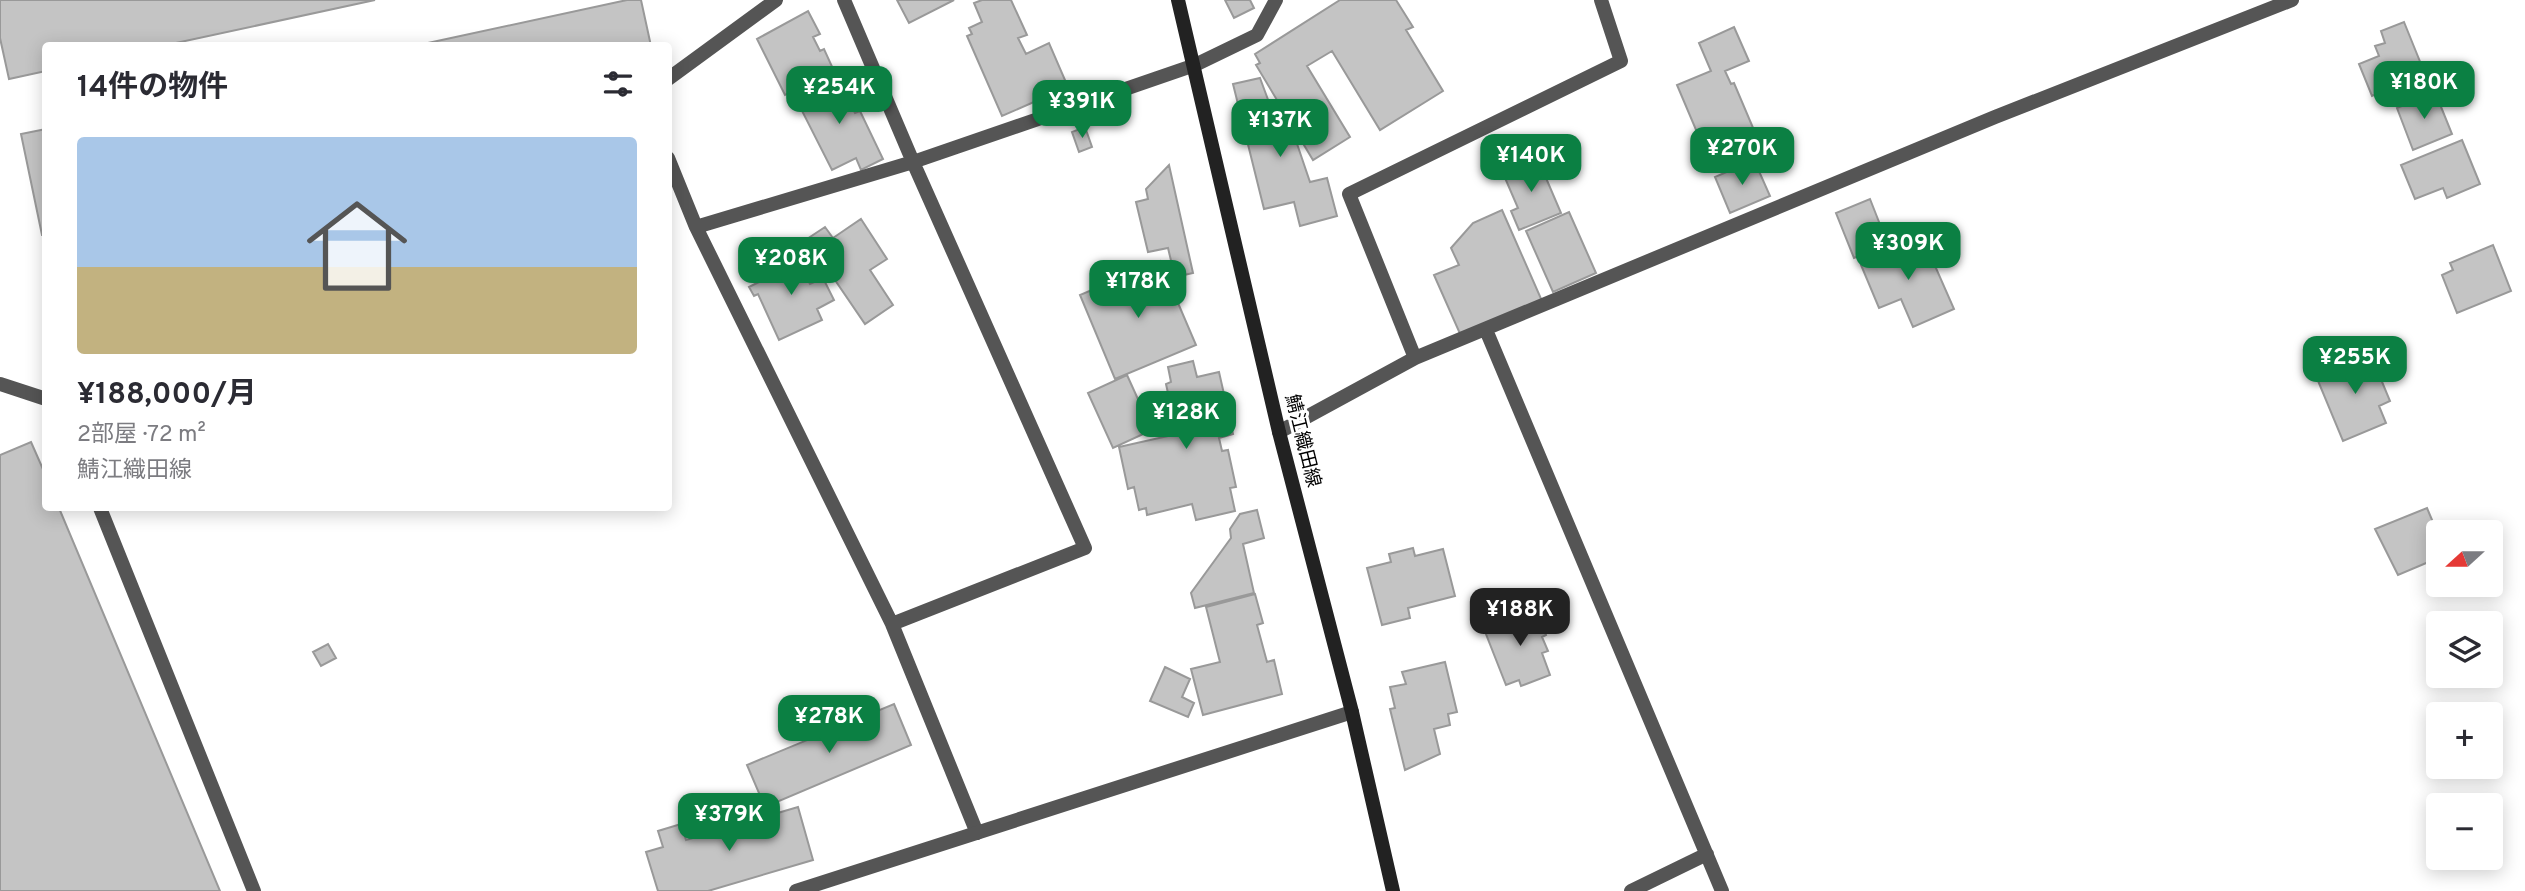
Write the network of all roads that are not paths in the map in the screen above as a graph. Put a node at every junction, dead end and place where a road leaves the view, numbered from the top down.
1 (776, 0) edge
2 (844, 0) edge
3 (1178, 0) edge
4 (1276, 0) edge
5 (1601, 0) edge
6 (2292, 0) edge
7 (1195, 65) junction
8 (672, 76) edge
9 (912, 162) junction
10 (672, 168) edge
11 (696, 227) junction
12 (1486, 330) junction
13 (1415, 358) junction
14 (0, 384) edge
15 (42, 398) edge
16 (1279, 432) junction
17 (101, 511) edge
18 (891, 624) junction
19 (1352, 712) junction
20 (977, 833) junction
21 (1707, 854) junction
22 (254, 891) edge
23 (796, 891) edge
24 (1393, 891) edge
25 (1631, 891) edge
26 (1722, 891) edge

1 - 8 street
2 - 9 street
3 - 7 main road, 鯖江織田線
4 - 7 street
5 - 13 street
6 - 12 street
7 - 9 street
7 - 16 main road, 鯖江織田線
9 - 11 street
9 - 18 street
10 - 11 street
11 - 18 street
12 - 13 street
12 - 21 street
13 - 16 street
14 - 15 street
16 - 19 main road, 鯖江織田線
17 - 22 street
18 - 20 street
19 - 20 street
19 - 24 main road, 鯖江織田線
20 - 23 street
21 - 25 street
21 - 26 street

